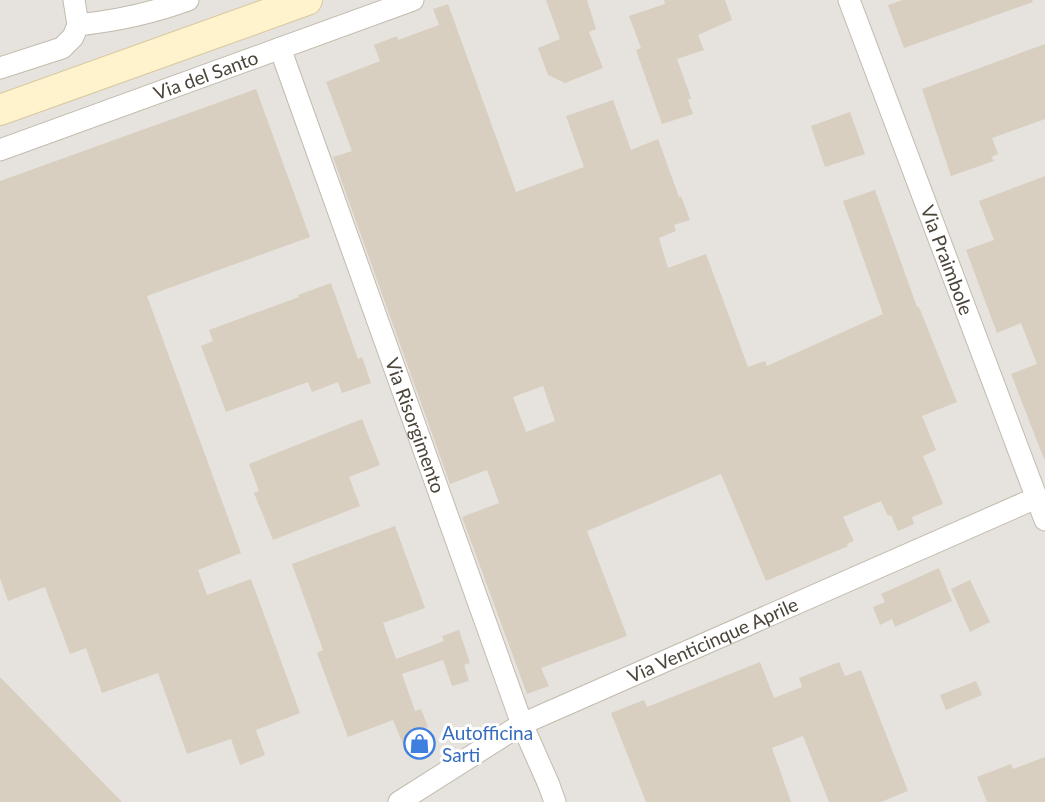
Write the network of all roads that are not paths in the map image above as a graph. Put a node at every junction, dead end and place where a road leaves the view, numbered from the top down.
1 (74, 0) edge
2 (188, 0) edge
3 (307, 0) edge
4 (413, 0) edge
5 (849, 0) edge
6 (78, 24) junction
7 (281, 48) junction
8 (0, 68) edge
9 (0, 110) edge
10 (0, 150) edge
11 (1036, 498) junction
12 (1045, 520) edge
13 (522, 724) junction
14 (399, 802) edge
15 (555, 802) edge

1 - 6 street
2 - 6 street
3 - 9 street
4 - 7 street, Via del Santo
5 - 11 street, Via Praimbole
6 - 8 street
7 - 10 street, Via del Santo
7 - 13 street, Via Risorgimento
11 - 12 street, Via Praimbole
11 - 13 street, Via Venticinque Aprile
13 - 14 street, Via Venticinque Aprile
13 - 15 street, Via Risorgimento

